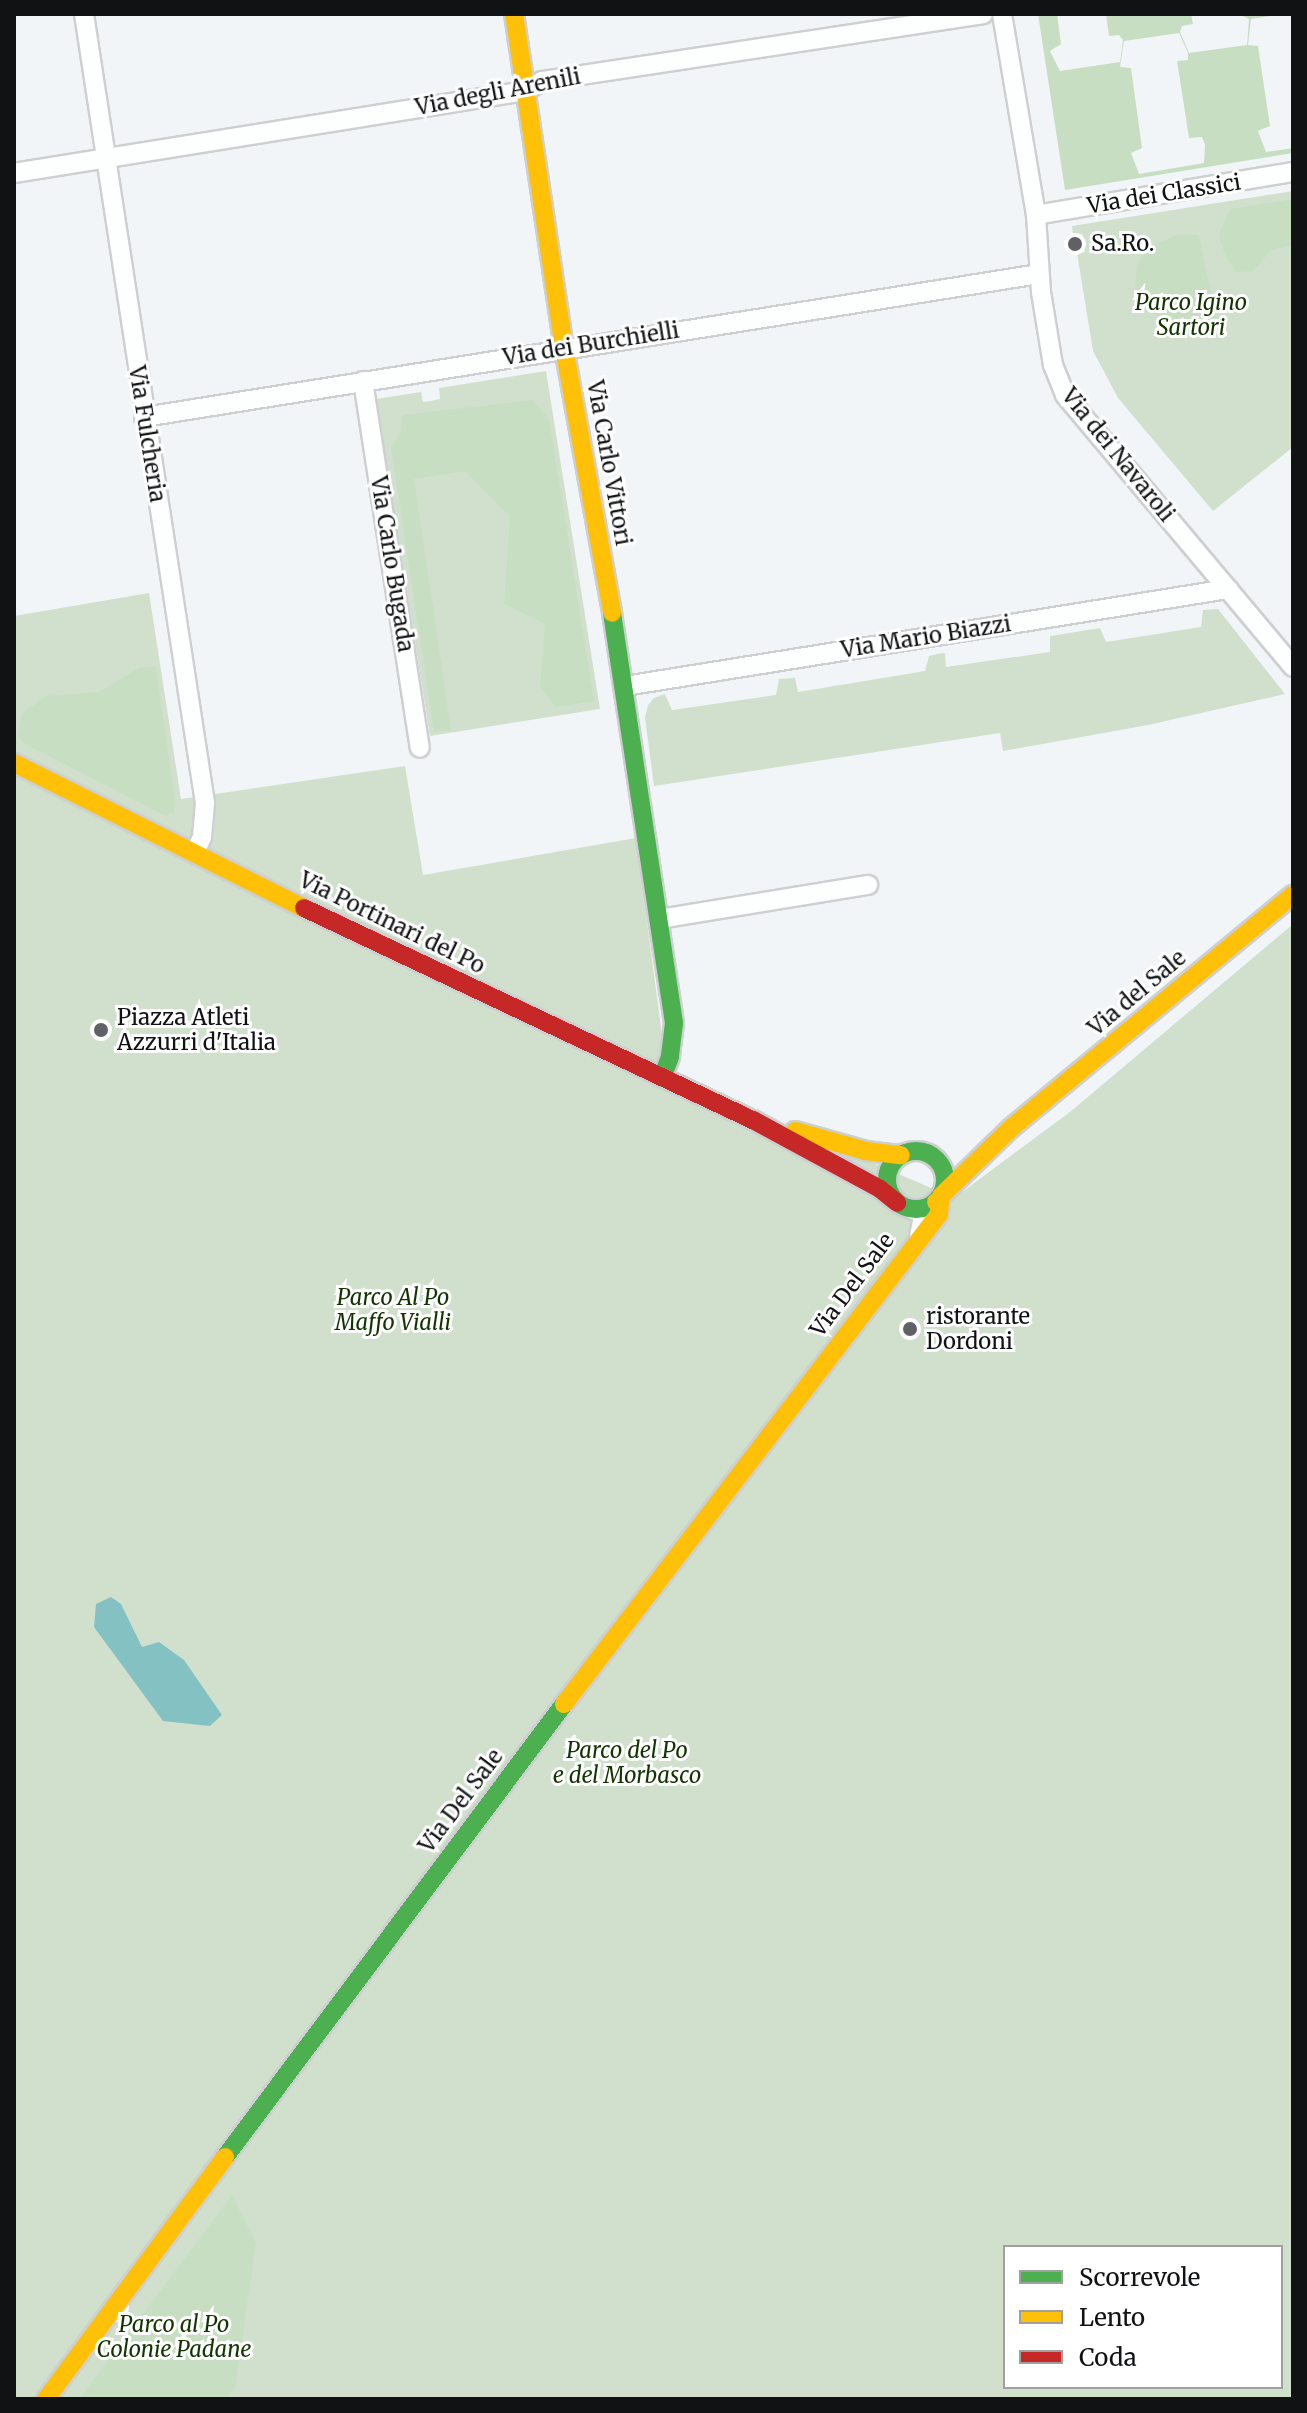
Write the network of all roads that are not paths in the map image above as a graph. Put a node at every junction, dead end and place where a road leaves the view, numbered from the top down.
1 (84, 14) edge
2 (514, 14) edge
3 (983, 14) edge
4 (1002, 14) edge
5 (525, 91) junction
6 (107, 158) junction
7 (1293, 172) edge
8 (14, 173) edge
9 (1036, 215) junction
10 (1039, 274) junction
11 (564, 348) junction
12 (363, 381) junction
13 (144, 417) junction
14 (1228, 589) junction
15 (1293, 667) edge
16 (625, 686) junction
17 (420, 748) dead end
18 (14, 763) edge
19 (195, 853) junction
20 (868, 885) dead end
21 (1293, 895) edge
22 (660, 919) junction
23 (662, 1078) junction
24 (753, 1120) junction
25 (1011, 1128) junction
26 (931, 1154) junction
27 (901, 1155) junction
28 (938, 1199) junction
29 (905, 1206) junction
30 (919, 1236) junction
31 (46, 2399) edge

1 - 6 street, Via Fulcheria
2 - 5 street, Via Carlo Vittori
3 - 5 street, Via degli Arenili
4 - 9 street, Via dei Navaroli
5 - 6 street, Via degli Arenili
5 - 11 street, Via Carlo Vittori
6 - 8 street, Via degli Arenili
6 - 13 street, Via Fulcheria
7 - 9 street, Via dei Classici
9 - 10 street, Via dei Navaroli
10 - 11 street, Via dei Burchielli
10 - 14 street, Via dei Navaroli
11 - 12 street, Via dei Burchielli
11 - 16 street, Via Carlo Vittori
12 - 13 street, Via dei Burchielli
12 - 17 street, Via Carlo Bugada
13 - 19 street, Via Fulcheria
14 - 15 street, Via dei Navaroli
14 - 16 street, Via Mario Biazzi
16 - 22 street, Via Carlo Vittori
18 - 19 street, Via Portinari del Po
19 - 23 street, Via Portinari del Po
20 - 22 street
21 - 25 street, Via del Sale
22 - 23 street, Via Carlo Vittori
23 - 24 street, Via Portinari del Po
24 - 27 street, Via Portinari del Po
24 - 29 street, Via Portinari del Po
25 - 26 street, Via del Sale
25 - 28 street, Via del Sale
26 - 27 street, Via del Sale
26 - 28 street
27 - 29 street, Via del Sale
28 - 29 street, Via del Sale
28 - 30 street, Via del Sale
29 - 30 street, Via del Sale
30 - 31 street, Via Del Sale

